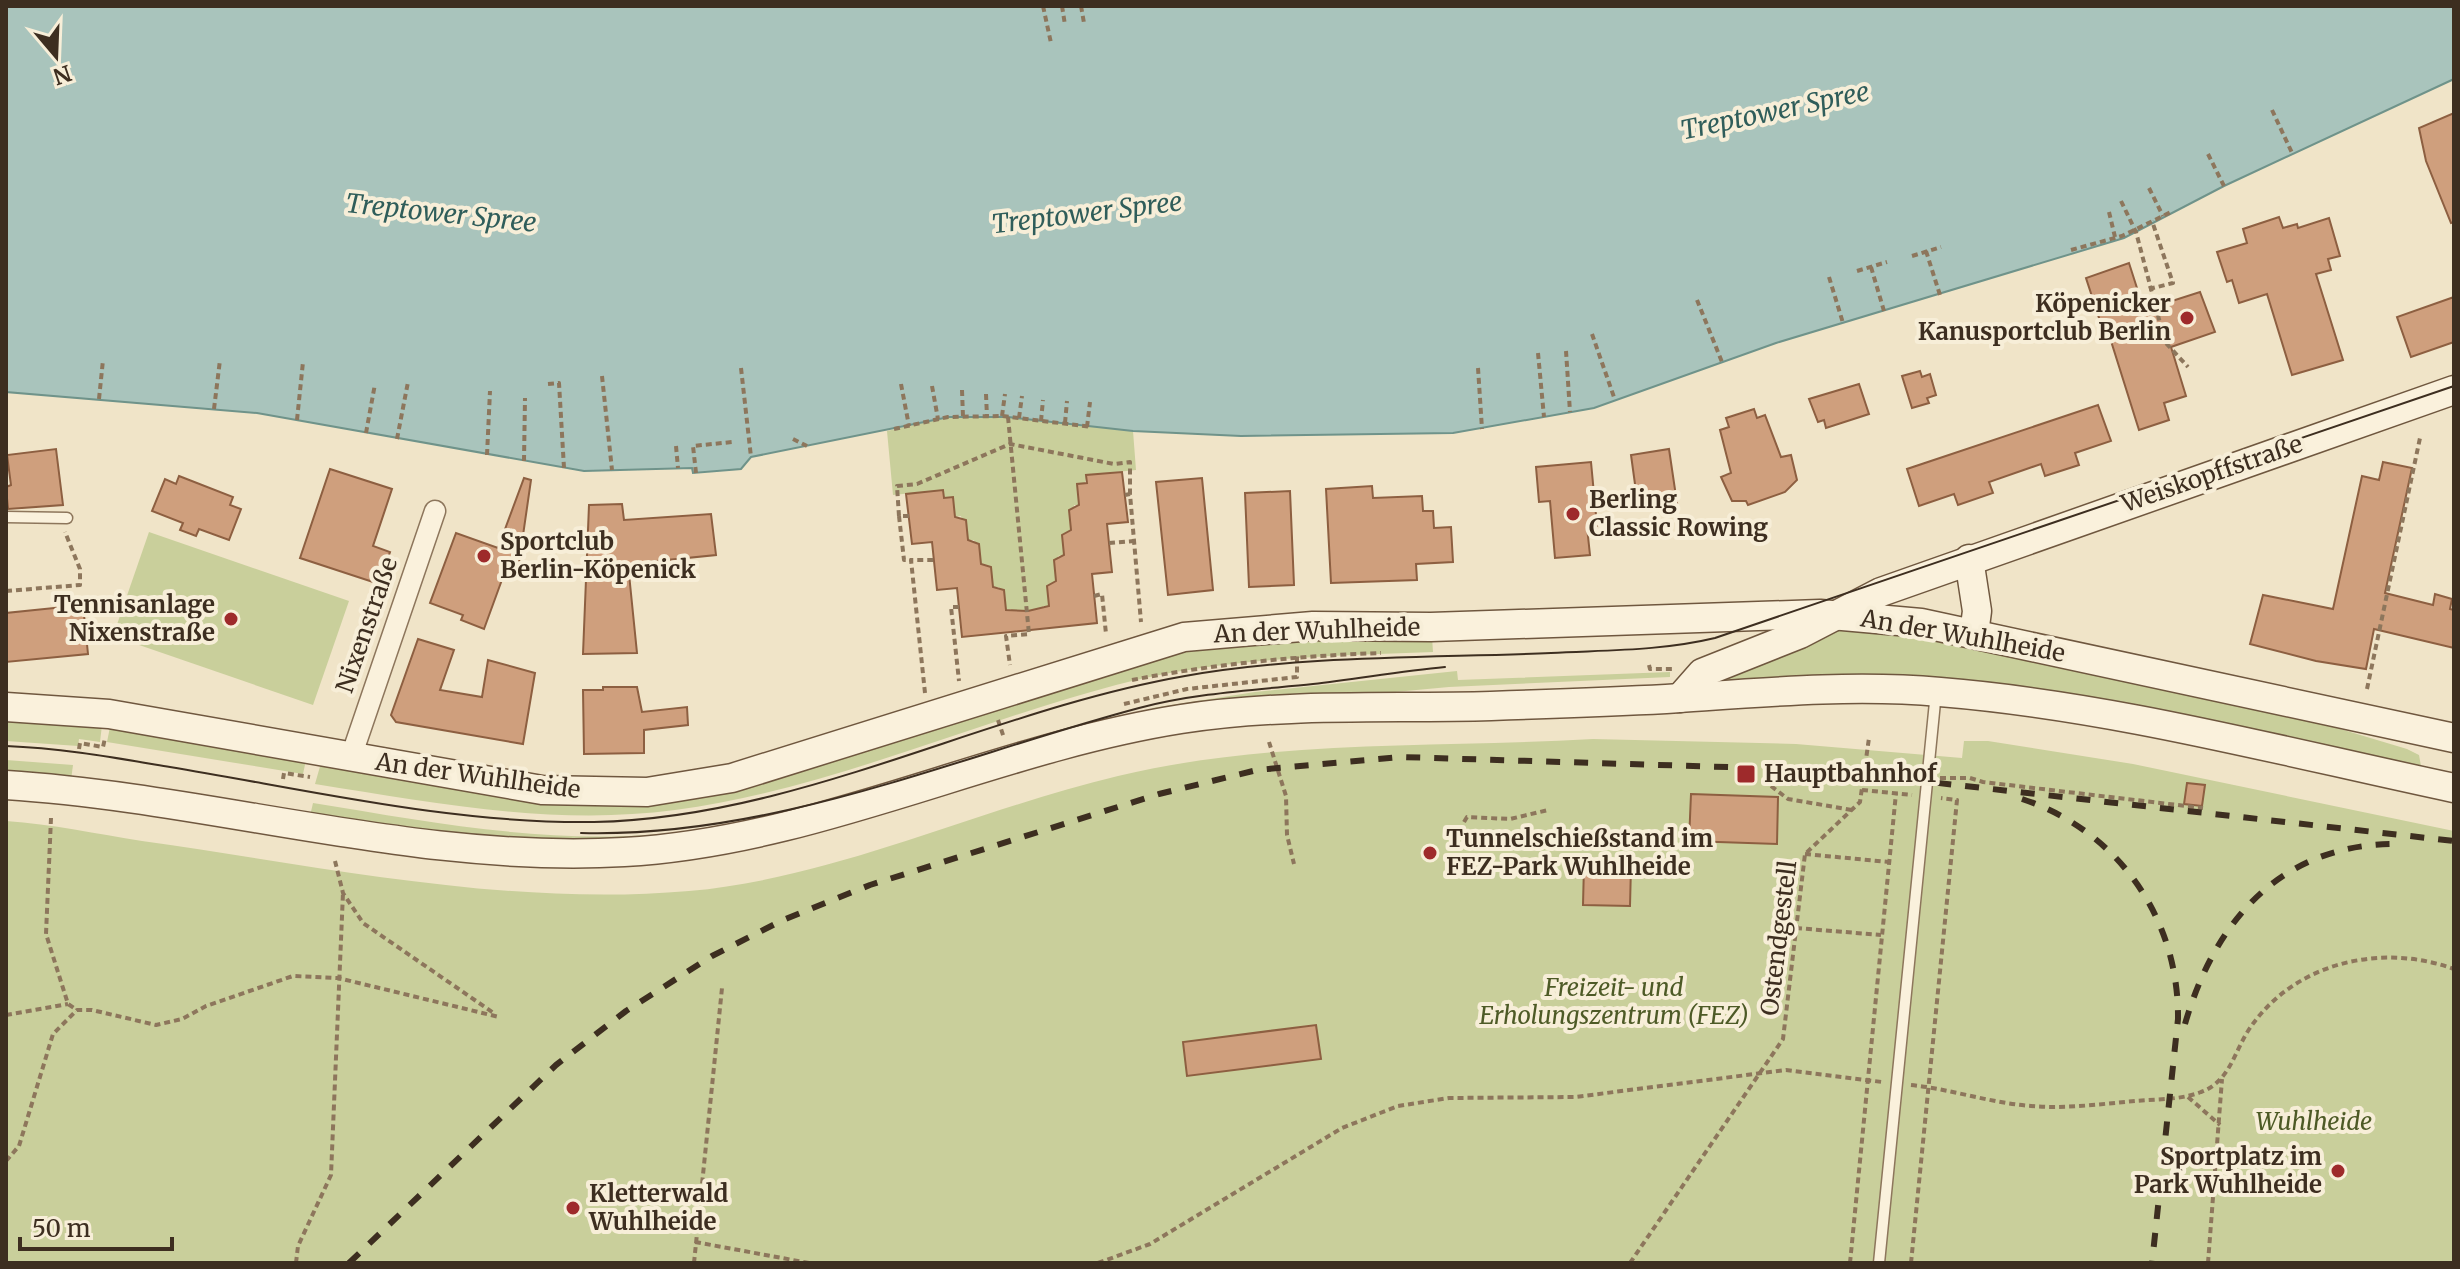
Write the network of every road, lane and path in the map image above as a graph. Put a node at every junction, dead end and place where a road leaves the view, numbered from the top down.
1 (1043, 6) edge
2 (1062, 6) edge
3 (1081, 6) edge
4 (1084, 23) dead end
5 (1065, 25) dead end
6 (1051, 43) dead end
7 (2272, 110) dead end
8 (2208, 154) dead end
9 (2293, 155) dead end
10 (2224, 186) dead end
11 (2149, 188) dead end
12 (2121, 201) dead end
13 (2109, 212) dead end
14 (2171, 212) dead end
15 (2163, 216) junction
16 (2152, 221) junction
17 (2135, 230) junction
18 (2115, 237) junction
19 (1941, 247) dead end
20 (2071, 250) dead end
21 (1926, 251) junction
22 (1912, 256) dead end
23 (1887, 262) dead end
24 (1871, 267) junction
25 (1857, 271) dead end
26 (1829, 277) dead end
27 (2149, 289) junction
28 (1940, 295) dead end
29 (1697, 300) dead end
30 (1884, 311) dead end
31 (1843, 323) dead end
32 (1592, 334) dead end
33 (1566, 351) dead end
34 (1538, 353) dead end
35 (103, 360) dead end
36 (220, 360) dead end
37 (303, 362) dead end
38 (1722, 362) dead end
39 (2188, 367) dead end
40 (741, 368) dead end
41 (1478, 368) dead end
42 (602, 376) dead end
43 (408, 382) dead end
44 (375, 384) dead end
45 (548, 384) dead end
46 (901, 384) dead end
47 (932, 386) dead end
48 (962, 390) dead end
49 (2454, 390) edge
50 (490, 391) dead end
51 (986, 394) dead end
52 (1005, 394) dead end
53 (1022, 396) dead end
54 (525, 398) dead end
55 (99, 399) dead end
56 (1043, 400) dead end
57 (1615, 400) dead end
58 (1067, 401) dead end
59 (1090, 402) dead end
60 (214, 409) dead end
61 (1570, 412) dead end
62 (963, 417) junction
63 (987, 417) junction
64 (1005, 417) junction
65 (1544, 417) dead end
66 (1019, 418) junction
67 (938, 419) junction
68 (297, 420) dead end
69 (1041, 421) junction
70 (1065, 423) junction
71 (909, 426) junction
72 (894, 429) dead end
73 (1482, 429) dead end
74 (366, 433) dead end
75 (2420, 438) dead end
76 (397, 439) dead end
77 (793, 439) dead end
78 (732, 442) dead end
79 (1010, 444) junction
80 (676, 446) dead end
81 (807, 446) dead end
82 (487, 455) dead end
83 (751, 457) dead end
84 (524, 461) dead end
85 (564, 468) dead end
86 (678, 468) dead end
87 (612, 470) dead end
88 (696, 473) dead end
89 (435, 511) dead end
90 (899, 516) junction
91 (909, 516) dead end
92 (6, 517) edge
93 (53, 518) junction
94 (67, 518) dead end
95 (1134, 541) junction
96 (1109, 543) dead end
97 (1969, 559) junction
98 (911, 560) junction
99 (934, 560) dead end
100 (6, 591) edge
101 (1094, 596) dead end
102 (959, 607) dead end
103 (1837, 614) junction
104 (1141, 622) dead end
105 (1106, 634) dead end
106 (1974, 634) junction
107 (1386, 652) dead end
108 (1297, 656) junction
109 (1010, 665) dead end
110 (1649, 665) dead end
111 (1680, 668) dead end
112 (959, 681) dead end
113 (1120, 683) dead end
114 (2367, 689) dead end
115 (1936, 691) junction
116 (925, 693) dead end
117 (1680, 698) junction
118 (1114, 706) dead end
119 (6, 707) edge
120 (1011, 715) dead end
121 (105, 737) dead end
122 (1869, 738) dead end
123 (2454, 738) edge
124 (1269, 742) dead end
125 (990, 743) dead end
126 (79, 749) dead end
127 (351, 757) junction
128 (1926, 776) junction
129 (310, 777) dead end
130 (283, 779) dead end
131 (6, 785) edge
132 (1771, 786) dead end
133 (2454, 788) edge
134 (1862, 790) junction
135 (1896, 793) junction
136 (1924, 796) junction
137 (2203, 808) dead end
138 (1548, 810) dead end
139 (1852, 810) junction
140 (51, 818) dead end
141 (1464, 822) dead end
142 (1805, 854) junction
143 (335, 861) dead end
144 (1889, 862) junction
145 (1294, 864) dead end
146 (343, 893) junction
147 (1796, 928) junction
148 (1881, 935) junction
149 (2454, 969) edge
150 (338, 978) junction
151 (722, 988) dead end
152 (68, 1004) junction
153 (77, 1010) junction
154 (6, 1015) edge
155 (1763, 1072) junction
156 (2222, 1079) junction
157 (1866, 1080) junction
158 (1897, 1084) junction
159 (1927, 1087) junction
160 (2186, 1096) junction
161 (2221, 1126) junction
162 (6, 1161) edge
163 (695, 1242) junction
164 (296, 1263) edge
165 (694, 1263) edge
166 (809, 1263) edge
167 (1098, 1263) edge
168 (1630, 1263) edge
169 (1850, 1263) edge
170 (1879, 1263) edge
171 (1911, 1263) edge
172 (2208, 1263) edge

1 - 6 path
2 - 5 path
3 - 4 path
7 - 9 path
8 - 10 path
11 - 15 path
12 - 17 path
13 - 18 path
14 - 15 path
15 - 16 path
16 - 17 path
16 - 27 path
17 - 18 path
17 - 27 path
18 - 20 path
19 - 21 path
21 - 22 path
21 - 28 path
23 - 24 path
24 - 25 path
24 - 30 path
26 - 31 path
27 - 39 path
29 - 38 path
32 - 57 path
33 - 61 path
34 - 65 path
35 - 55 path
36 - 60 path
37 - 68 path
40 - 83 path
41 - 73 path
42 - 87 path
43 - 76 path
44 - 74 path
45 - 85 path
46 - 71 path
47 - 67 path
48 - 62 path
49 - 97 main road, Weiskopffstraße
50 - 82 path
51 - 63 path
52 - 64 path
53 - 66 path
54 - 84 path
56 - 69 path
58 - 70 path
59 - 70 path
62 - 63 path
62 - 67 path
63 - 64 path
64 - 66 path
64 - 79 path
66 - 69 path
67 - 71 path
69 - 70 path
71 - 72 path
75 - 114 path
77 - 81 path
78 - 88 path
79 - 90 path
79 - 95 path
79 - 109 path
80 - 86 path
89 - 127 street, Nixenstraße
90 - 91 path
90 - 98 path
92 - 93 lane
93 - 94 lane
93 - 100 path
95 - 96 path
95 - 104 path
97 - 103 main road, Weiskopffstraße
97 - 106 main road
98 - 99 path
98 - 116 path
101 - 105 path
102 - 112 path
103 - 106 main road, An der Wuhlheide
103 - 117 main road, Weiskopffstraße
103 - 127 main road, An der Wuhlheide
106 - 123 main road, An der Wuhlheide
107 - 108 path
108 - 113 path
108 - 118 path
110 - 111 path
115 - 117 main road
115 - 128 lane
115 - 133 main road
117 - 131 main road
119 - 127 main road, An der Wuhlheide
120 - 125 path
121 - 126 path
122 - 134 path, Ostendgestell
124 - 145 path
128 - 136 lane
128 - 137 path
129 - 130 path
132 - 139 path
134 - 135 path
134 - 139 path, Ostendgestell
135 - 136 path
135 - 144 path
136 - 158 lane
136 - 159 path
138 - 141 path
139 - 142 path, Ostendgestell
140 - 152 path
142 - 144 path
142 - 147 path, Ostendgestell
143 - 146 path
144 - 148 path
146 - 150 path
146 - 150 path
147 - 148 path
147 - 155 path, Ostendgestell
148 - 157 path
149 - 156 path
150 - 153 path
150 - 164 path
151 - 163 path
152 - 153 path
152 - 154 path
153 - 162 path
155 - 157 path
155 - 167 path
155 - 168 path, Ostendgestell
156 - 160 path
156 - 161 path
157 - 169 path
158 - 159 path
158 - 170 lane
159 - 160 path
159 - 171 path
160 - 161 path
161 - 172 path
163 - 165 path
163 - 166 path

